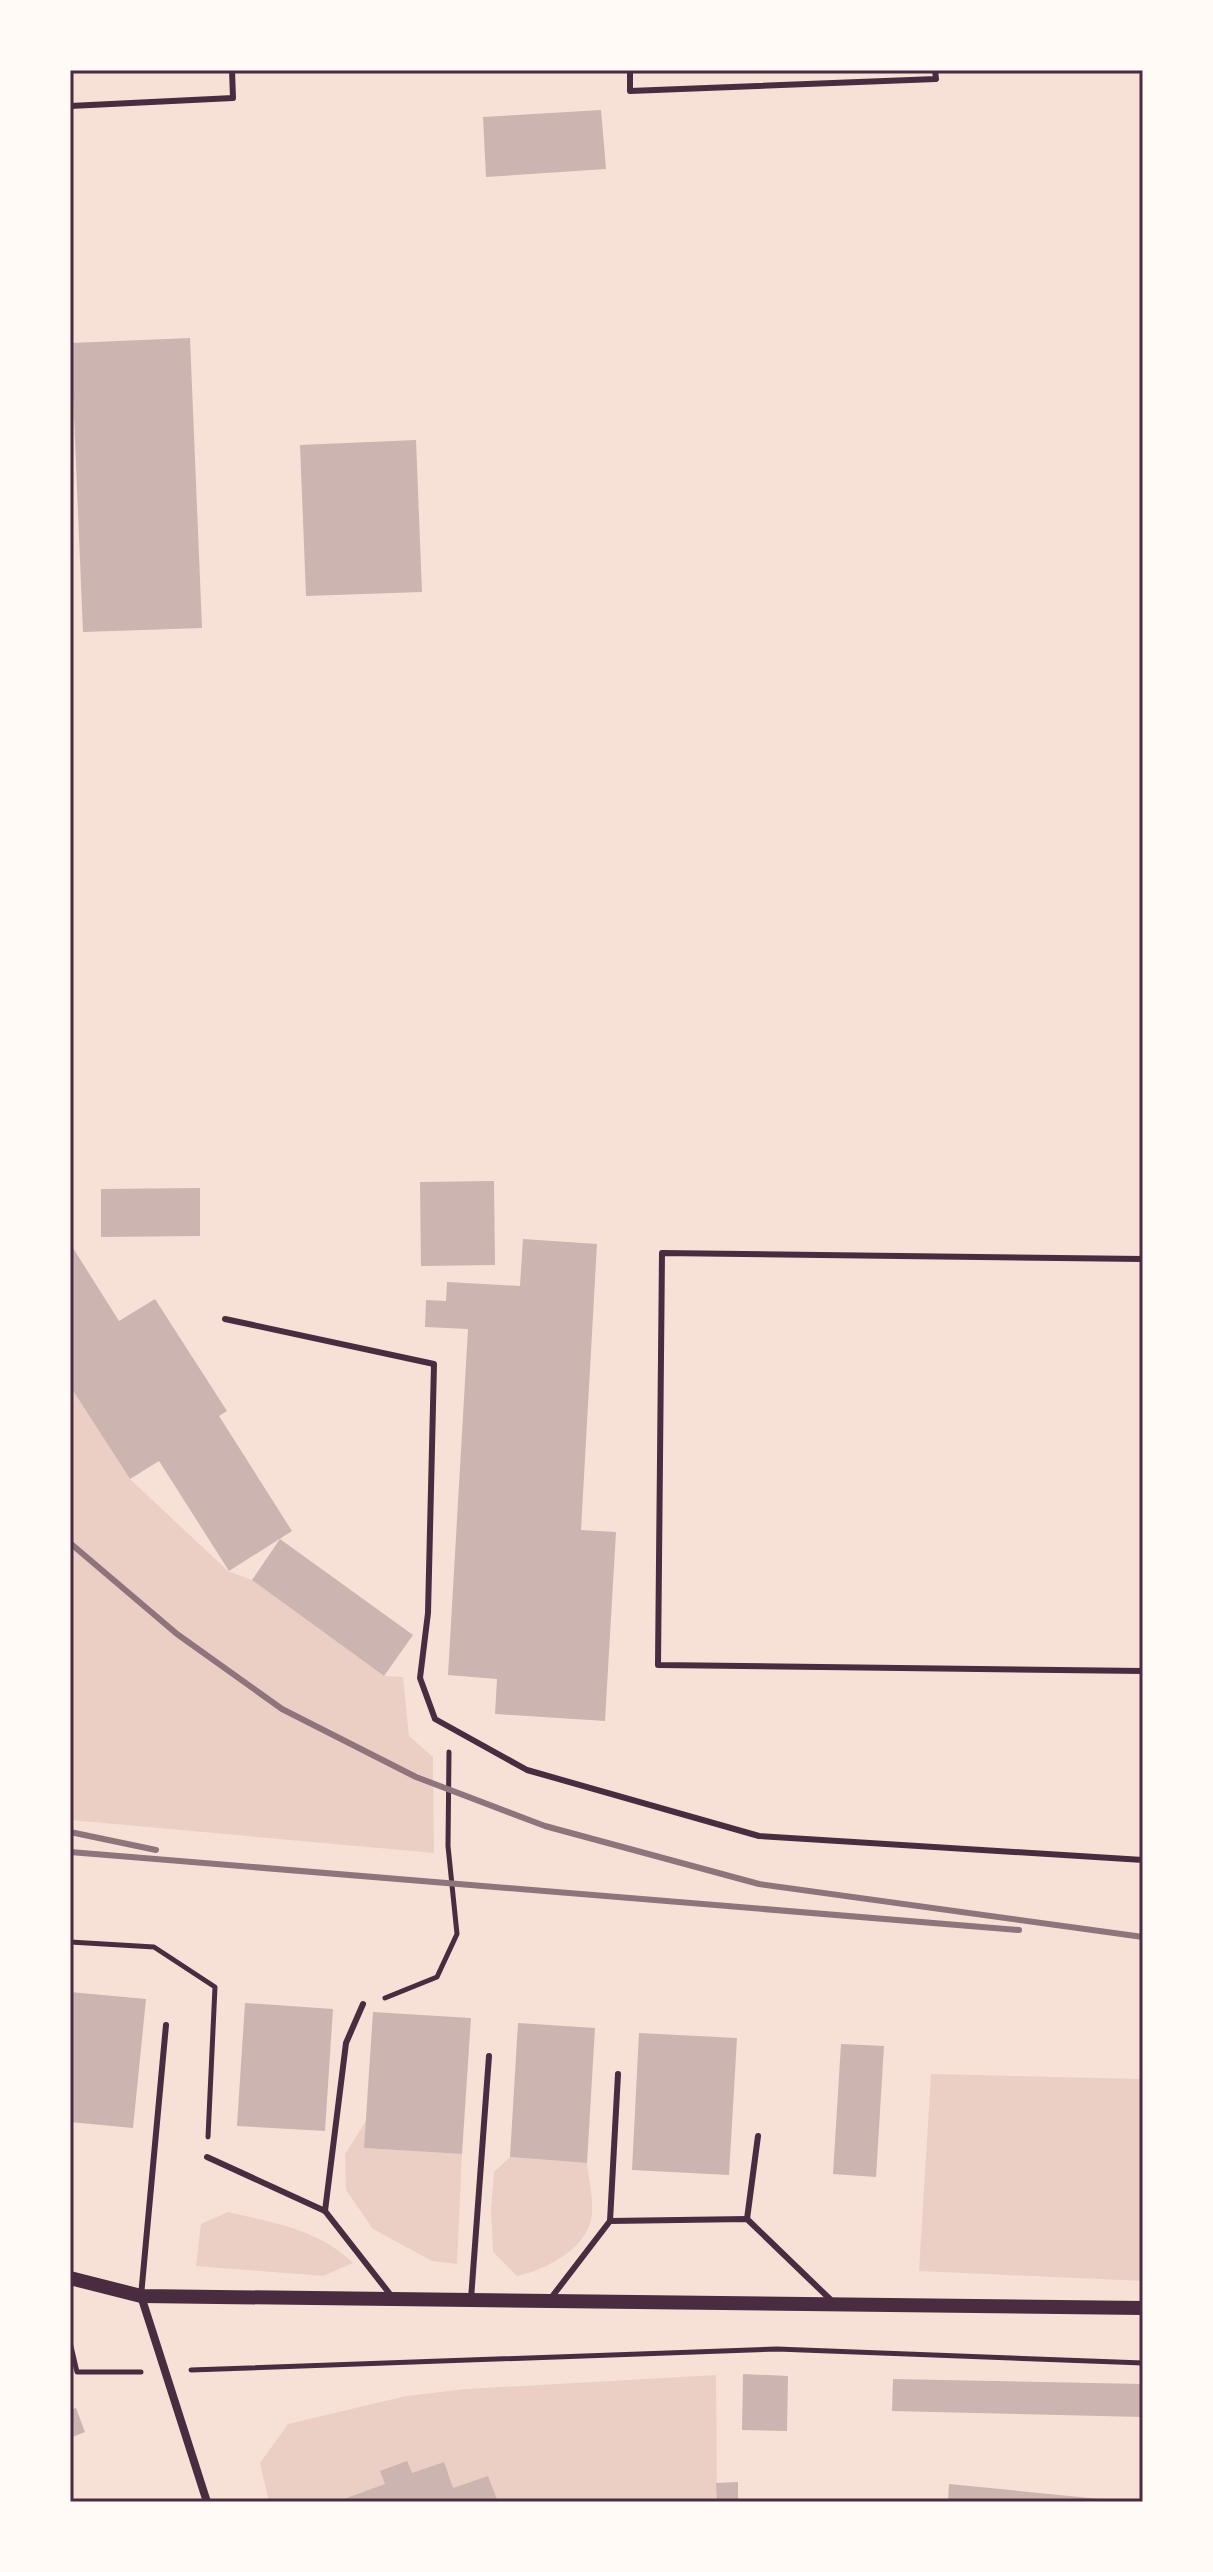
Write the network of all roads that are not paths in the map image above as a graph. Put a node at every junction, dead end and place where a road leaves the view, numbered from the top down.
1 (232, 70) edge
2 (630, 70) edge
3 (935, 70) edge
4 (70, 106) edge
5 (1143, 1259) edge
6 (225, 1319) dead end
7 (1143, 1671) edge
8 (1143, 1860) edge
9 (363, 2004) road end
10 (166, 2025) dead end
11 (489, 2056) dead end
12 (618, 2074) dead end
13 (758, 2136) dead end
14 (207, 2157) dead end
15 (325, 2211) junction
16 (747, 2219) junction
17 (610, 2221) junction
18 (70, 2278) edge
19 (141, 2296) junction
20 (393, 2298) junction
21 (471, 2299) junction
22 (549, 2300) junction
23 (837, 2305) junction
24 (1143, 2308) edge
25 (207, 2502) edge

1 - 4 lane
2 - 3 lane
5 - 7 lane
6 - 8 lane
9 - 15 lane
10 - 19 lane
11 - 21 lane
12 - 17 lane
13 - 16 lane
14 - 15 lane
15 - 20 lane
16 - 17 lane
16 - 23 lane
17 - 22 lane
18 - 19 street
19 - 20 street
19 - 25 street
20 - 21 street
21 - 22 street
22 - 23 street
23 - 24 street

